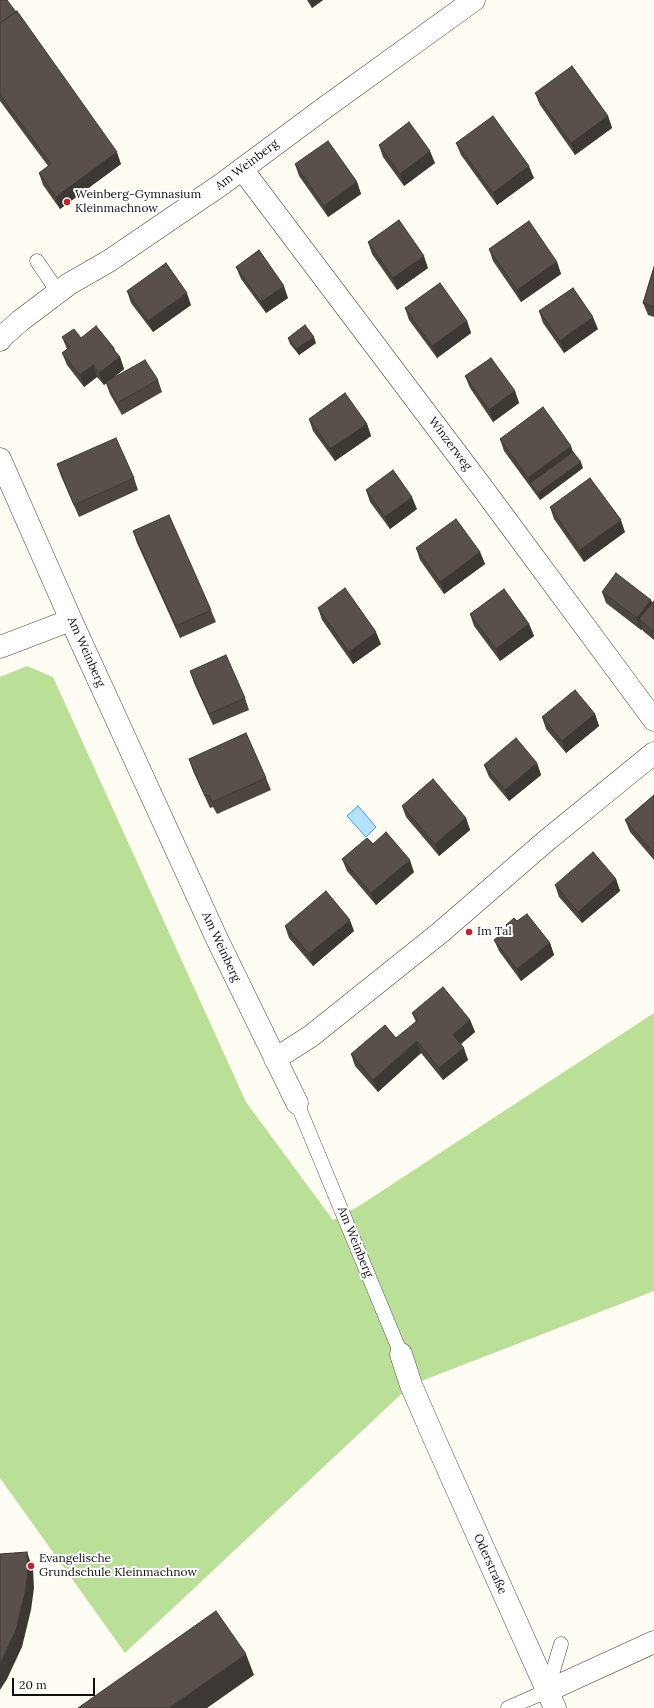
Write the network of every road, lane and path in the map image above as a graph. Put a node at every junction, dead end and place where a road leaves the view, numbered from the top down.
1 (474, 0) edge
2 (242, 169) junction
3 (37, 261) dead end
4 (58, 292) junction
5 (0, 340) edge
6 (0, 459) edge
7 (71, 620) junction
8 (0, 647) edge
9 (654, 720) edge
10 (654, 753) edge
11 (275, 1059) junction
12 (298, 1103) joint
13 (401, 1354) joint
14 (434, 1438) joint
15 (654, 1642) edge
16 (561, 1644) dead end
17 (551, 1699) edge
18 (508, 1708) edge

1 - 2 street, Am Weinberg
2 - 4 street, Am Weinberg
2 - 9 street, Winzerweg
3 - 4 lane
4 - 5 street, Am Weinberg
6 - 7 street, Am Weinberg
7 - 8 street
7 - 11 street, Am Weinberg
10 - 11 street
11 - 12 street, Am Weinberg
12 - 13 lane, Am Weinberg
13 - 14 street, Am Weinberg
14 - 17 street, Oderstraße
15 - 17 street
16 - 17 lane
17 - 18 lane

